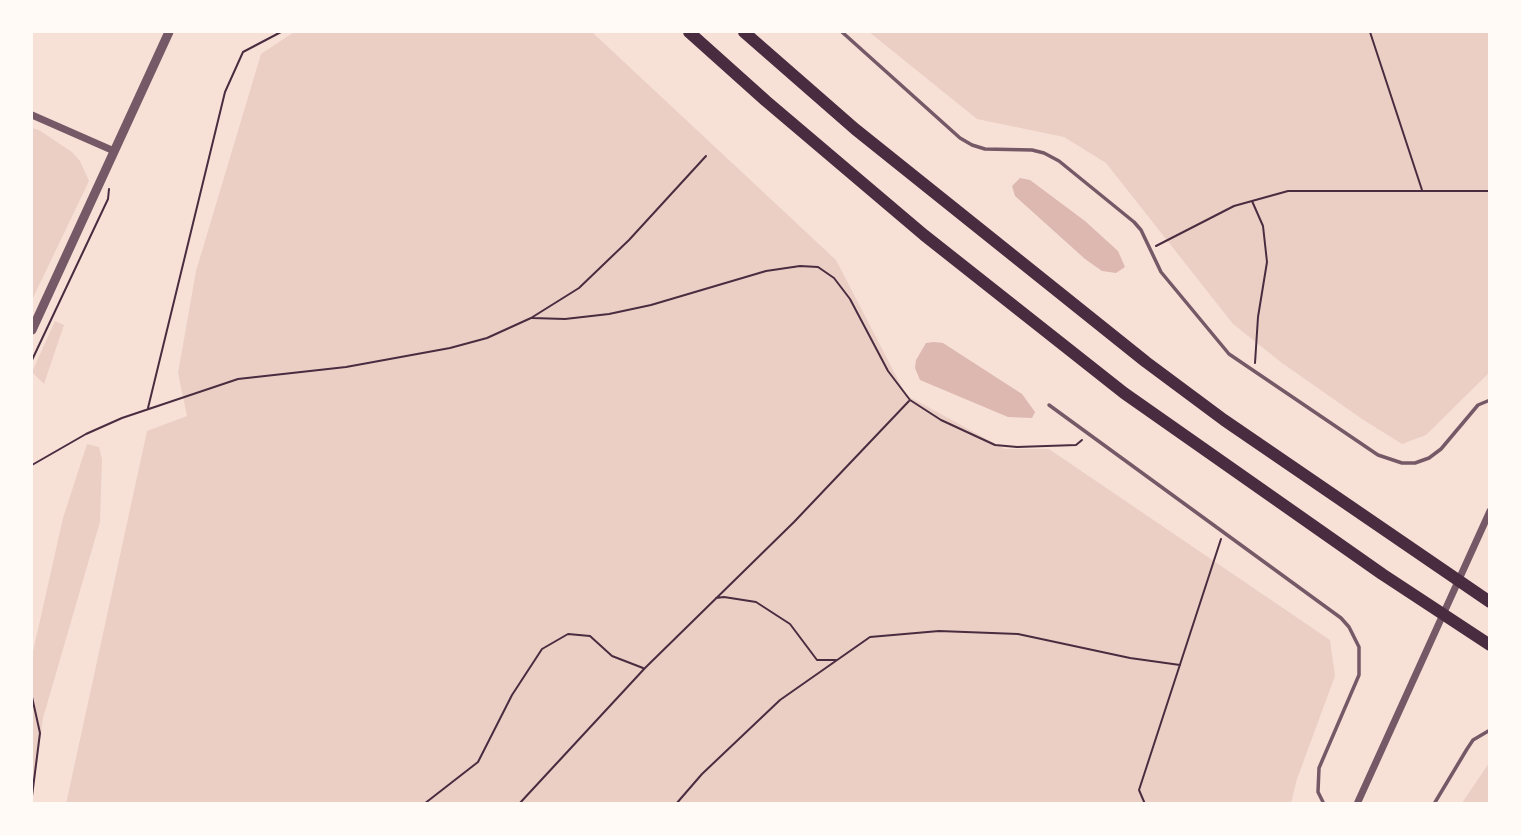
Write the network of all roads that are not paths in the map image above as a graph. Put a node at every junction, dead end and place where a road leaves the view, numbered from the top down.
1 (169, 32) edge
2 (690, 32) edge
3 (744, 32) edge
4 (842, 32) edge
5 (32, 115) edge
6 (114, 151) junction
7 (32, 330) edge
8 (1489, 400) edge
9 (1049, 405) dead end
10 (1489, 511) edge
11 (1489, 602) edge
12 (1489, 645) edge
13 (1489, 730) edge
14 (1324, 803) edge
15 (1357, 803) edge
16 (1434, 803) edge

1 - 6 street
2 - 12 highway
3 - 11 highway
4 - 8 lane
5 - 6 street
6 - 7 street
9 - 14 lane
10 - 15 street
13 - 16 lane

